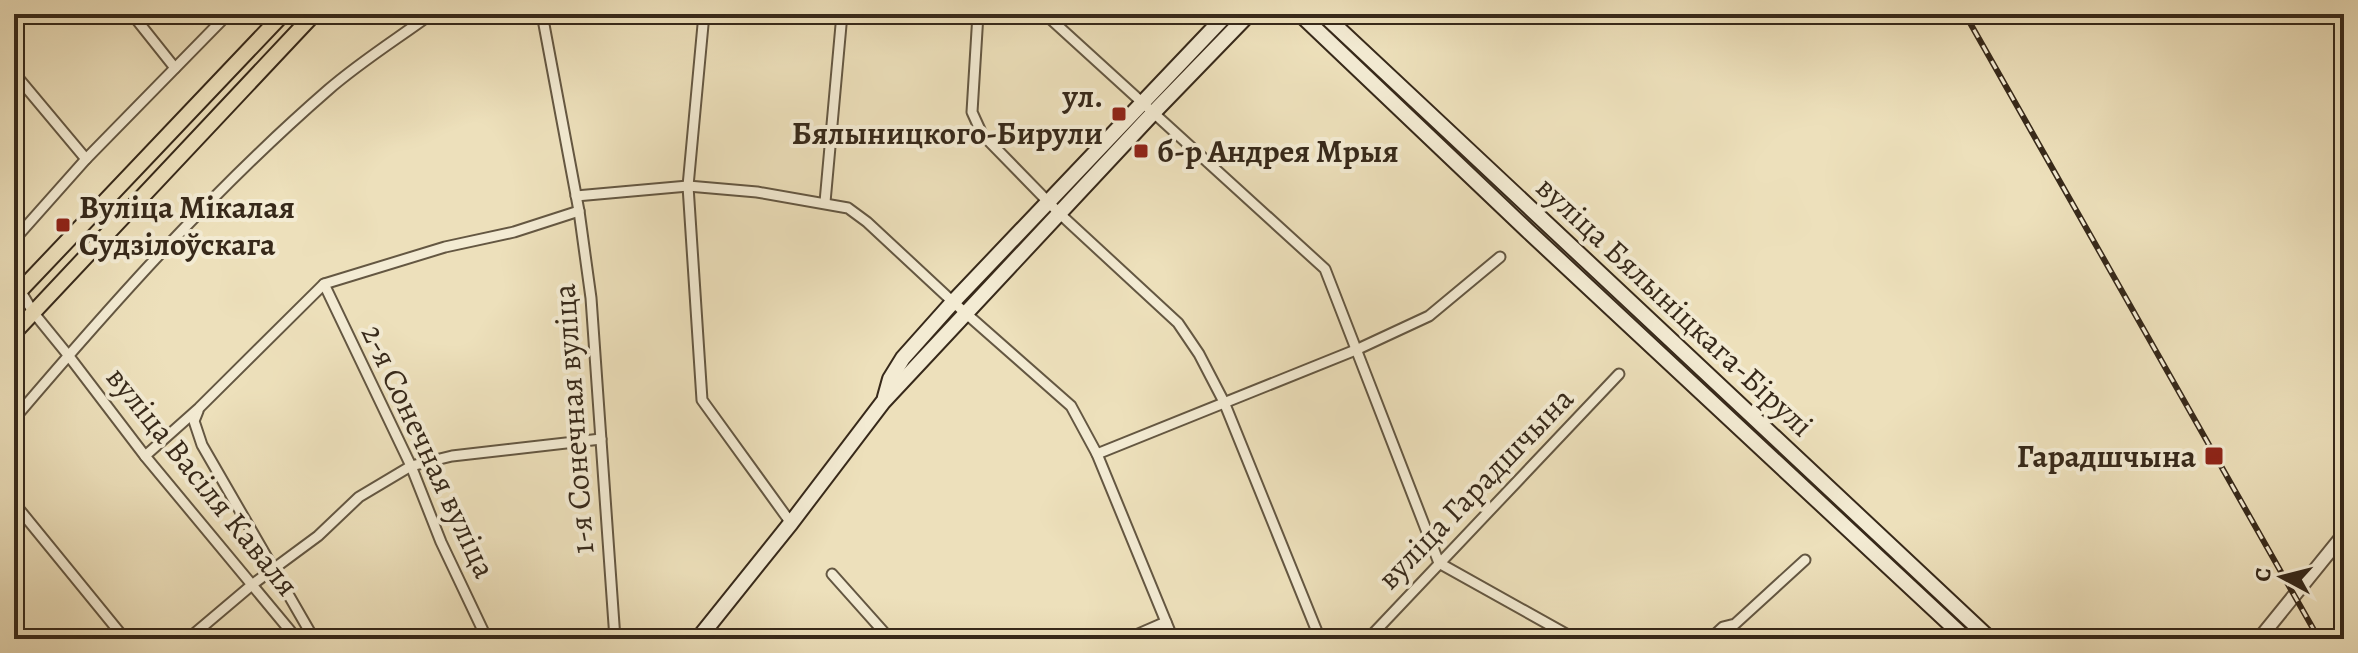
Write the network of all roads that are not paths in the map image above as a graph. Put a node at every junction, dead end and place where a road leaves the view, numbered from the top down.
1 (132, 14) edge
2 (228, 14) edge
3 (283, 14) edge
4 (314, 14) edge
5 (431, 14) edge
6 (542, 14) edge
7 (704, 14) edge
8 (842, 14) edge
9 (978, 14) edge
10 (1045, 14) edge
11 (1227, 14) edge
12 (1249, 14) edge
13 (1300, 14) edge
14 (1323, 14) edge
15 (175, 68) junction
16 (14, 73) edge
17 (1147, 108) junction
18 (86, 159) junction
19 (688, 186) junction
20 (576, 196) junction
21 (825, 202) junction
22 (1048, 202) junction
23 (579, 211) junction
24 (1060, 214) junction
25 (14, 240) edge
26 (1500, 257) dead end
27 (324, 284) junction
28 (16, 289) edge
29 (953, 302) junction
30 (33, 312) junction
31 (965, 313) junction
32 (14, 333) edge
33 (1358, 349) junction
34 (68, 355) junction
35 (1619, 374) dead end
36 (883, 402) junction
37 (1224, 402) junction
38 (199, 408) junction
39 (14, 419) edge
40 (601, 439) junction
41 (1097, 454) junction
42 (145, 456) junction
43 (411, 466) junction
44 (14, 503) edge
45 (791, 523) junction
46 (2344, 534) edge
47 (1805, 560) dead end
48 (1439, 563) junction
49 (274, 568) junction
50 (832, 574) dead end
51 (253, 584) junction
52 (1166, 622) junction
53 (125, 639) edge
54 (188, 639) edge
55 (297, 639) edge
56 (314, 639) edge
57 (487, 639) edge
58 (615, 639) edge
59 (698, 639) edge
60 (890, 639) edge
61 (1127, 639) edge
62 (1173, 639) edge
63 (1320, 639) edge
64 (1368, 639) edge
65 (1575, 639) edge
66 (1710, 639) edge
67 (1966, 639) edge
68 (1990, 639) edge
69 (2259, 639) edge

1 - 15 street
2 - 15 street
3 - 28 main road
4 - 30 main road
5 - 34 street
6 - 20 street, 1-я Сонечная вуліца
7 - 19 street
8 - 21 street
9 - 22 street
10 - 17 street
11 - 17 main road
12 - 17 main road
13 - 67 main road, вуліца Бялыніцкага-Бірулі
14 - 68 main road, вуліца Бялыніцкага-Бірулі
15 - 18 street
16 - 18 street
17 - 22 main road
17 - 24 main road
17 - 33 street
18 - 25 street
19 - 20 street
19 - 21 street
19 - 45 street
20 - 23 street, 1-я Сонечная вуліца
21 - 29 street
22 - 24 street
22 - 29 main road
23 - 27 street
23 - 40 street, 1-я Сонечная вуліца
24 - 31 main road
24 - 37 street
26 - 33 street
27 - 38 street
27 - 43 street, 2-я Сонечная вуліца
28 - 30 street, вуліца Васіля Каваля
29 - 31 street
29 - 36 main road
30 - 32 main road
30 - 34 street, вуліца Васіля Каваля
31 - 36 main road
31 - 41 street
33 - 37 street
33 - 48 street
34 - 39 street
34 - 42 street, вуліца Васіля Каваля
35 - 48 street, вуліца Гарадшчына
36 - 45 main road
37 - 41 street
37 - 63 street
38 - 42 street
38 - 49 street
40 - 43 street
40 - 58 street, 1-я Сонечная вуліца
41 - 52 street
42 - 51 street, вуліца Васіля Каваля
43 - 49 street
43 - 57 street, 2-я Сонечная вуліца
44 - 53 street
45 - 59 main road
46 - 69 street
47 - 66 street
48 - 64 street, вуліца Гарадшчына
48 - 65 street
49 - 51 street
49 - 56 street
50 - 60 street
51 - 54 street
51 - 55 street, вуліца Васіля Каваля
52 - 61 street
52 - 62 street

